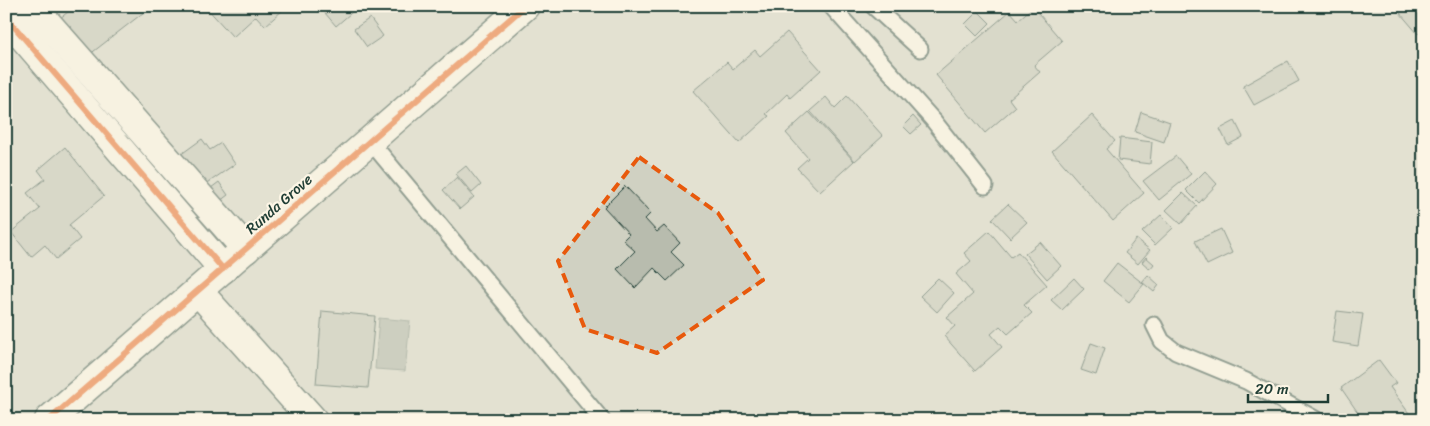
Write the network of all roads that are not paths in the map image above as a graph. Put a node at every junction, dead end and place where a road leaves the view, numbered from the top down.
1 (32, 6) edge
2 (525, 6) edge
3 (831, 6) edge
4 (873, 6) edge
5 (6, 17) edge
6 (920, 49) dead end
7 (370, 141) junction
8 (985, 186) dead end
9 (246, 249) junction
10 (223, 269) junction
11 (198, 291) junction
12 (1154, 325) dead end
13 (49, 420) edge
14 (313, 420) edge
15 (602, 420) edge
16 (1317, 420) edge

1 - 9 street
2 - 7 street, Runda Grove
3 - 8 lane
4 - 6 lane
5 - 10 street
7 - 9 street, Runda Grove
7 - 15 lane
9 - 10 street, Runda Grove
10 - 11 street, Runda Grove
11 - 13 street, Runda Grove
11 - 14 street
12 - 16 lane

